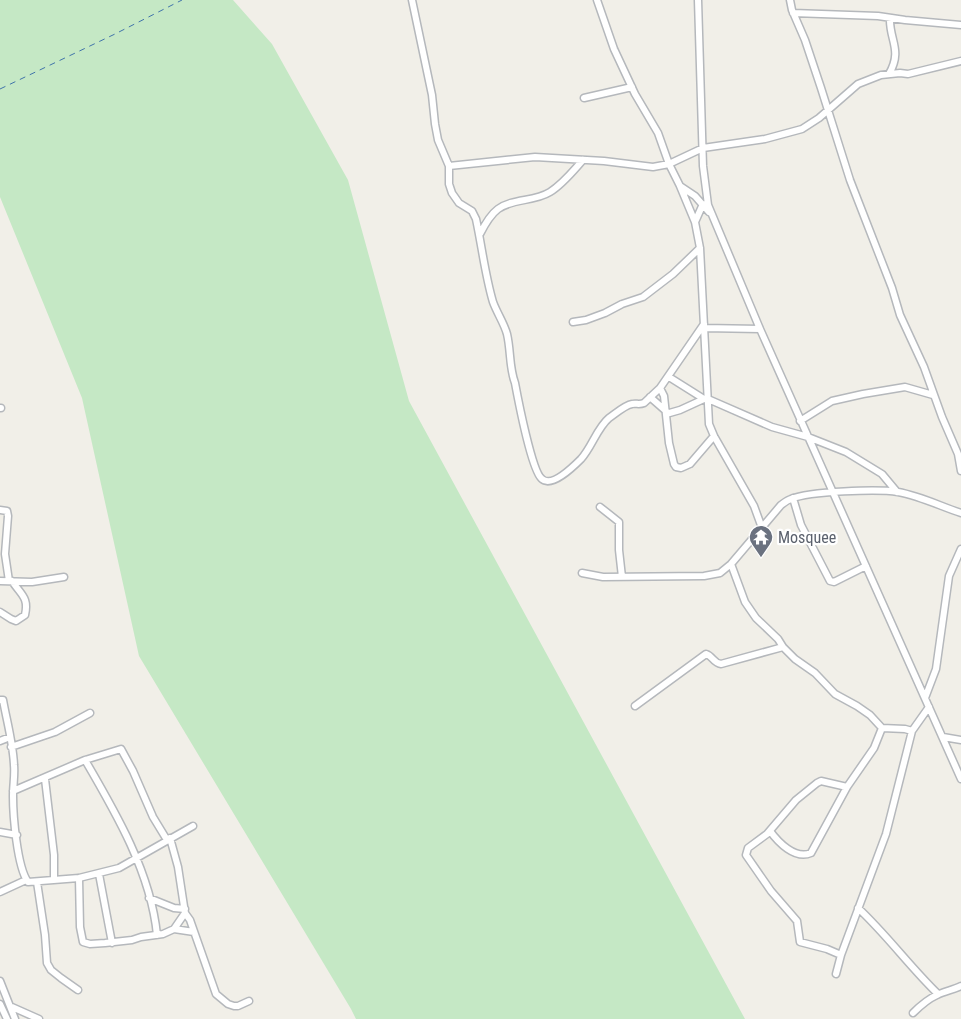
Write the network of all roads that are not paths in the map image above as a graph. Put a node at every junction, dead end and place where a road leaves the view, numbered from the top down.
1 (412, 0) edge
2 (597, 0) edge
3 (698, 0) edge
4 (790, 0) edge
5 (793, 13) junction
6 (890, 18) junction
7 (961, 24) edge
8 (961, 61) edge
9 (889, 74) junction
10 (632, 87) junction
11 (584, 98) dead end
12 (828, 111) junction
13 (703, 148) junction
14 (584, 160) junction
15 (669, 164) junction
16 (449, 166) junction
17 (680, 186) junction
18 (703, 204) junction
19 (712, 217) junction
20 (695, 222) junction
21 (480, 234) junction
22 (700, 248) junction
23 (573, 322) dead end
24 (704, 326) junction
25 (760, 329) junction
26 (669, 377) junction
27 (660, 388) junction
28 (933, 394) junction
29 (650, 398) junction
30 (706, 399) junction
31 (666, 412) junction
32 (800, 421) junction
33 (714, 436) junction
34 (808, 437) junction
35 (958, 446) edge
36 (961, 471) edge
37 (897, 492) junction
38 (832, 493) junction
39 (793, 498) junction
40 (600, 507) dead end
41 (0, 510) edge
42 (961, 512) edge
43 (762, 528) junction
44 (3, 543) edge
45 (961, 548) edge
46 (731, 564) junction
47 (866, 566) junction
48 (582, 573) dead end
49 (64, 577) dead end
50 (622, 577) junction
51 (0, 581) edge
52 (10, 581) junction
53 (0, 612) edge
54 (783, 648) junction
55 (925, 698) junction
56 (0, 700) edge
57 (635, 706) dead end
58 (929, 707) junction
59 (90, 713) dead end
60 (882, 728) junction
61 (912, 731) junction
62 (10, 737) junction
63 (943, 737) junction
64 (961, 740) edge
65 (0, 741) edge
66 (11, 747) junction
67 (86, 760) junction
68 (45, 778) junction
69 (961, 779) edge
70 (847, 787) junction
71 (14, 791) junction
72 (193, 826) dead end
73 (770, 831) junction
74 (0, 832) edge
75 (17, 835) junction
76 (168, 839) junction
77 (136, 858) junction
78 (98, 874) junction
79 (79, 878) junction
80 (54, 879) junction
81 (26, 880) junction
82 (38, 882) junction
83 (0, 892) edge
84 (149, 898) junction
85 (858, 908) junction
86 (185, 911) junction
87 (155, 920) junction
88 (174, 929) junction
89 (166, 932) junction
90 (194, 932) junction
91 (157, 935) junction
92 (112, 943) junction
93 (841, 955) junction
94 (836, 974) dead end
95 (0, 981) edge
96 (961, 986) edge
97 (78, 990) dead end
98 (938, 994) junction
99 (249, 1001) dead end
100 (0, 1004) edge
101 (12, 1007) junction
102 (913, 1013) dead end
103 (6, 1019) edge
104 (15, 1019) edge
105 (39, 1019) edge

1 - 16 street
2 - 10 street
3 - 13 street
4 - 5 street
5 - 6 street
5 - 12 street
6 - 7 street
6 - 9 street
8 - 9 street
9 - 12 street
10 - 11 street
10 - 15 street
12 - 13 street
12 - 28 street
13 - 15 street
13 - 19 street
14 - 15 street
14 - 16 street
14 - 21 street
15 - 17 street
16 - 21 street
17 - 18 street
17 - 20 street
18 - 19 street
18 - 20 street
19 - 25 street
20 - 22 street
21 - 29 street
22 - 23 street
22 - 24 street
24 - 25 street
24 - 26 street
24 - 30 street
25 - 32 street
26 - 27 street
26 - 30 street
27 - 29 street
27 - 31 street
28 - 32 street
28 - 35 street
29 - 31 street
30 - 31 street
30 - 33 street
30 - 34 street
31 - 33 street
32 - 34 street
33 - 43 street
34 - 37 street
34 - 38 street
35 - 36 street
37 - 38 street
37 - 42 street
38 - 39 street
38 - 47 street
39 - 43 street
39 - 47 street
40 - 50 street
41 - 44 street
43 - 46 street
44 - 52 street
45 - 55 street
46 - 50 street
46 - 54 street
47 - 55 street
48 - 50 street
49 - 52 street
51 - 52 street
52 - 53 street
54 - 57 street
54 - 60 street
55 - 58 street
56 - 62 street
58 - 61 street
58 - 63 street
59 - 66 street
60 - 61 street
60 - 70 street
61 - 85 street
62 - 65 street
62 - 66 street
63 - 64 street
63 - 69 street
66 - 71 street
67 - 68 street
67 - 76 street
67 - 77 street
68 - 71 street
68 - 80 street
70 - 73 street
70 - 73 street
71 - 75 street
72 - 76 street
73 - 93 street
74 - 75 street
75 - 81 street
76 - 77 street
76 - 86 street
77 - 78 street
77 - 84 street
78 - 79 street
78 - 92 street
79 - 80 street
79 - 92 street
80 - 82 street
81 - 82 street
81 - 83 street
82 - 97 street
84 - 86 street
84 - 87 street
85 - 93 street
85 - 98 street
86 - 88 street
86 - 90 street
87 - 89 street
87 - 91 street
88 - 89 street
88 - 90 street
89 - 91 street
90 - 99 street
91 - 92 street
93 - 94 street
95 - 101 street
96 - 98 street
98 - 102 street
100 - 103 street
101 - 104 street
101 - 105 street

